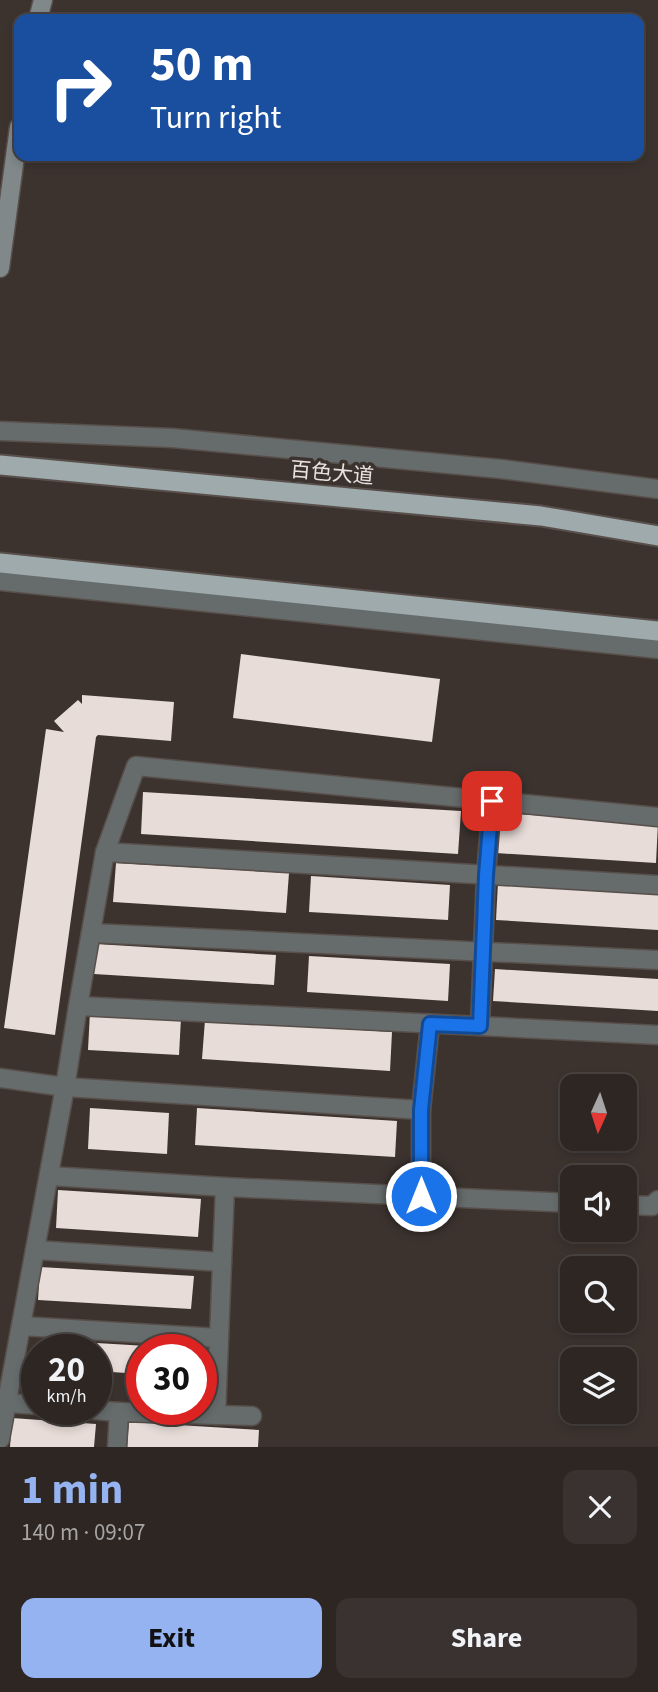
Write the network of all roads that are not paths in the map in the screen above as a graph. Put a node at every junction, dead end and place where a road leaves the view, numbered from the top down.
1 (14, 161) edge
2 (0, 268) edge
3 (0, 430) edge
4 (0, 465) edge
5 (658, 489) edge
6 (658, 536) edge
7 (0, 563) edge
8 (0, 581) edge
9 (658, 631) edge
10 (658, 649) edge
11 (492, 801) junction
12 (658, 817) edge
13 (105, 852) junction
14 (486, 875) junction
15 (658, 885) edge
16 (91, 933) junction
17 (482, 952) junction
18 (658, 960) edge
19 (78, 1006) junction
20 (430, 1024) junction
21 (480, 1026) junction
22 (658, 1035) edge
23 (0, 1079) edge
24 (65, 1087) junction
25 (421, 1110) junction
26 (49, 1176) junction
27 (225, 1186) junction
28 (421, 1196) junction
29 (658, 1200) edge
30 (560, 1202) edge
31 (637, 1205) edge
32 (35, 1250) junction
33 (222, 1262) junction
34 (21, 1325) junction
35 (219, 1338) junction
36 (217, 1389) edge
37 (7, 1403) junction
38 (21, 1404) edge
39 (112, 1411) edge
40 (119, 1412) junction
41 (126, 1412) edge
42 (217, 1415) edge
43 (252, 1416) dead end
44 (0, 1439) edge
45 (117, 1447) edge

1 - 2 main road
3 - 5 street
4 - 6 highway, 百色大道
7 - 9 highway
8 - 10 street
11 - 12 street
11 - 13 street
11 - 14 street
13 - 14 street
13 - 16 street
14 - 15 street
14 - 17 street
16 - 17 street
16 - 19 street
17 - 18 street
17 - 21 street
19 - 20 street
19 - 24 street
20 - 21 street
20 - 25 street
21 - 22 street
23 - 24 street
24 - 25 street
24 - 26 street
25 - 28 street
26 - 27 street
26 - 32 street
27 - 28 street
27 - 33 street
28 - 30 street
29 - 31 street
32 - 33 street
32 - 34 street
33 - 35 street
34 - 35 street
34 - 37 street
35 - 36 street
37 - 38 street
37 - 44 street
39 - 40 street
40 - 41 street
40 - 45 street
42 - 43 street

